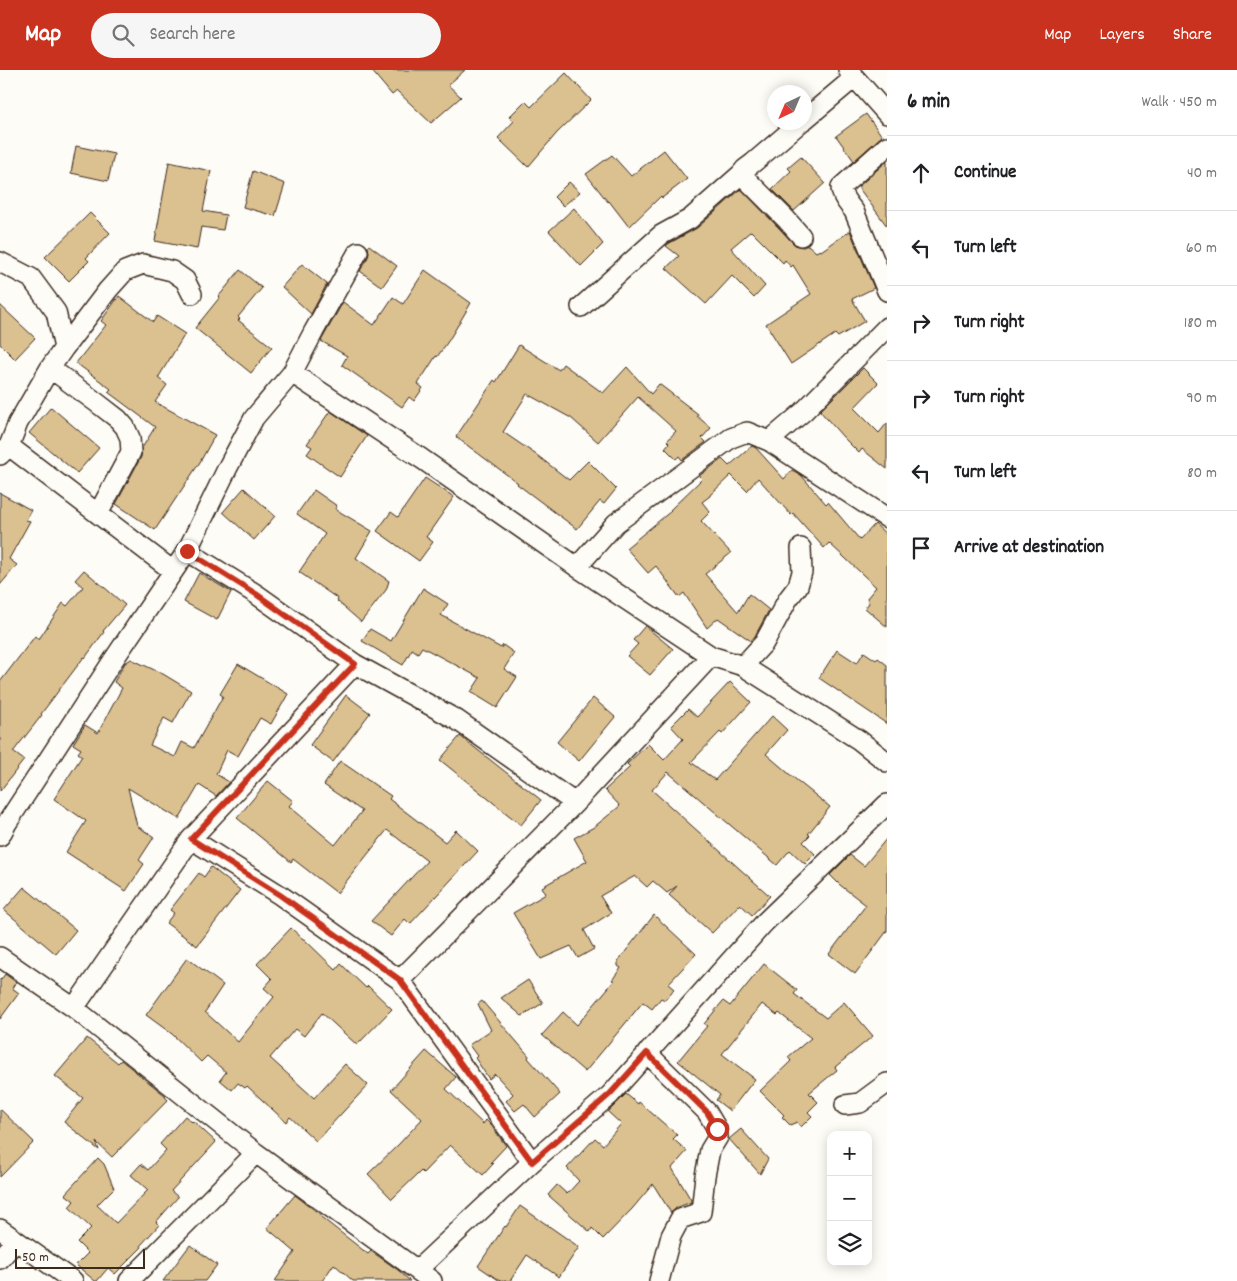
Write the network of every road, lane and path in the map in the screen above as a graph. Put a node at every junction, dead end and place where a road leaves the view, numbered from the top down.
1 (851, 74) edge
2 (812, 112) edge
3 (887, 114) edge
4 (792, 130) edge
5 (887, 146) edge
6 (741, 174) junction
7 (801, 236) dead end
8 (358, 252) dead end
9 (0, 262) edge
10 (887, 291) edge
11 (192, 294) dead end
12 (581, 307) dead end
13 (887, 327) edge
14 (64, 348) junction
15 (50, 368) junction
16 (292, 373) junction
17 (769, 440) junction
18 (5, 451) edge
19 (98, 514) junction
20 (887, 518) edge
21 (801, 548) dead end
22 (187, 551) junction
23 (576, 567) junction
24 (173, 572) junction
25 (711, 656) junction
26 (355, 664) junction
27 (743, 666) junction
28 (887, 762) edge
29 (575, 803) junction
30 (887, 804) edge
31 (2, 825) edge
32 (191, 839) junction
33 (0, 957) edge
34 (400, 980) junction
35 (74, 1008) junction
36 (647, 1053) junction
37 (887, 1083) edge
38 (845, 1105) dead end
39 (256, 1152) junction
40 (532, 1162) junction
41 (0, 1229) edge
42 (16, 1241) junction
43 (0, 1259) edge
44 (425, 1276) edge
45 (73, 1281) edge
46 (129, 1281) edge
47 (658, 1281) edge

1 - 2 street
1 - 3 street
4 - 6 street
5 - 10 street
6 - 7 street
6 - 12 street
8 - 16 street
9 - 14 street
11 - 14 street
13 - 17 street
14 - 15 street
15 - 18 street
15 - 19 street
16 - 22 street
16 - 23 street
17 - 20 street
17 - 23 street
18 - 19 street
19 - 24 street
21 - 27 street
22 - 24 street
22 - 26 street
23 - 25 street
24 - 31 street
25 - 27 street
25 - 29 street
26 - 29 street
26 - 32 street
27 - 28 street
29 - 34 street
30 - 36 street
32 - 34 street
32 - 35 street
33 - 35 street
34 - 40 street
35 - 39 street
36 - 40 street
36 - 47 street
37 - 38 street
39 - 44 street
39 - 46 street
40 - 44 street
41 - 42 street
42 - 43 street
42 - 45 street

